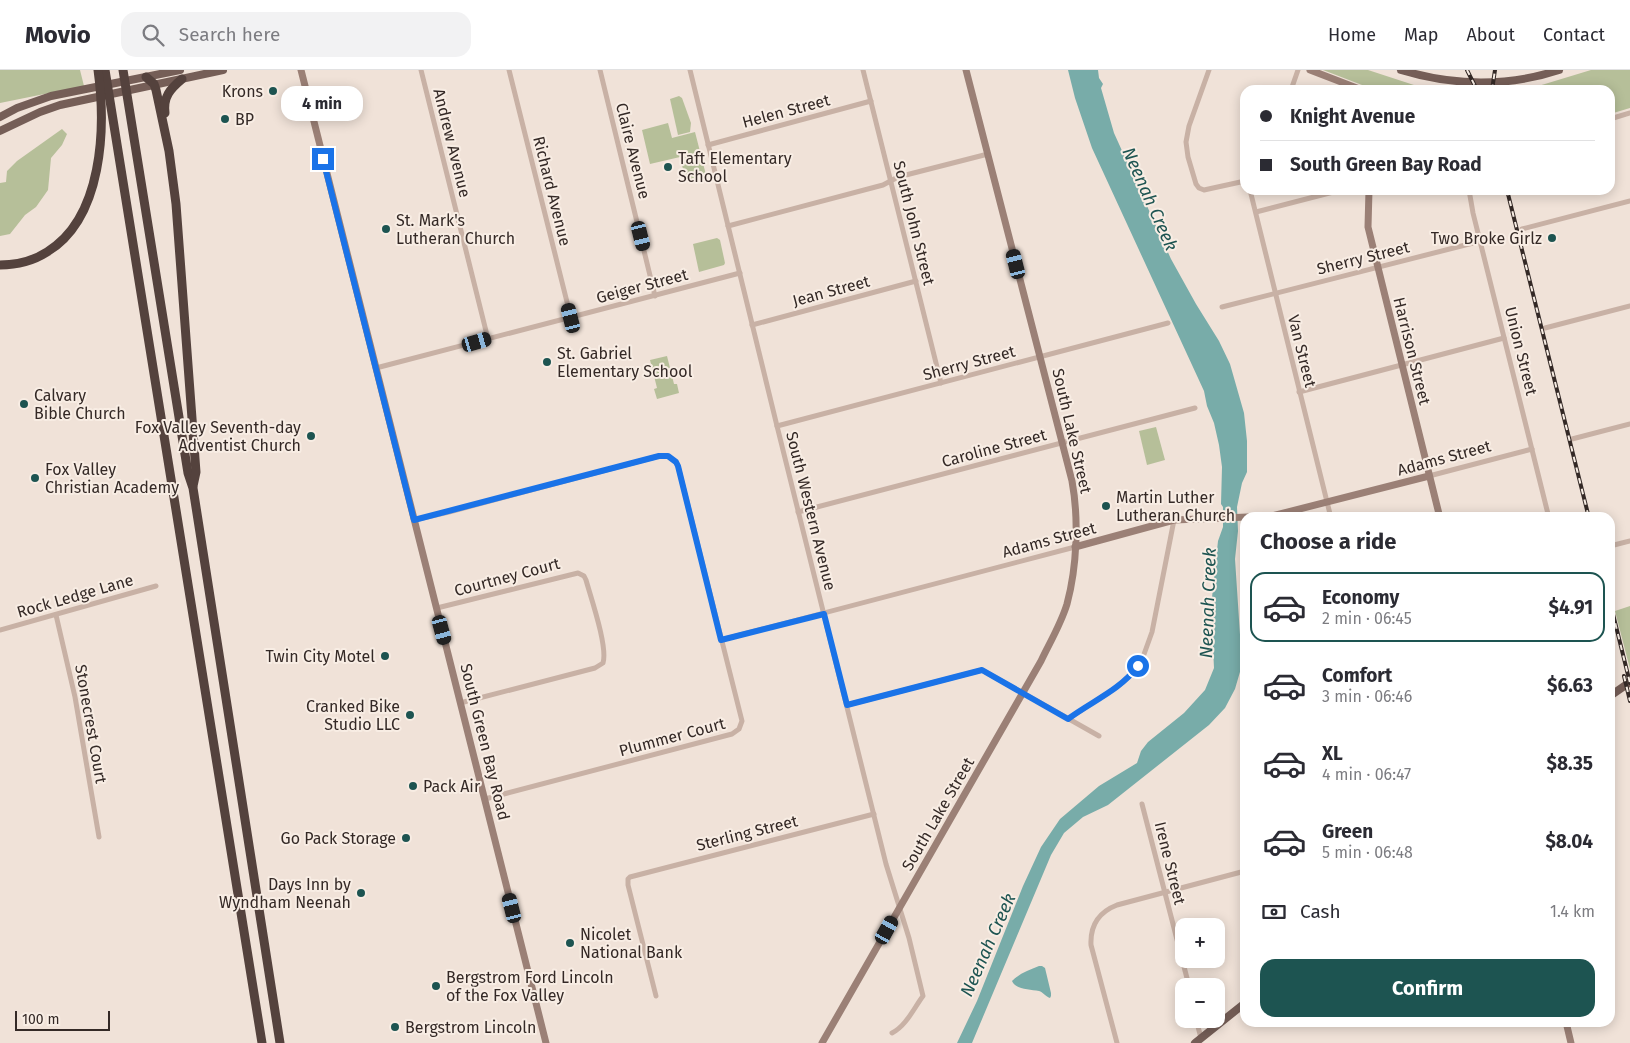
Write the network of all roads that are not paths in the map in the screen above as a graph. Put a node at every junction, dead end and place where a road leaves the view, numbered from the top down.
1 (98, 70) edge
2 (105, 70) edge
3 (123, 70) edge
4 (223, 70) edge
5 (301, 70) edge
6 (421, 70) edge
7 (509, 70) edge
8 (600, 70) edge
9 (690, 70) edge
10 (863, 70) edge
11 (966, 70) edge
12 (1209, 70) edge
13 (1298, 70) edge
14 (1310, 70) edge
15 (1401, 70) edge
16 (1558, 70) edge
17 (181, 74) edge
18 (146, 77) junction
19 (154, 84) junction
20 (1293, 85) edge
21 (1349, 85) edge
22 (871, 101) junction
23 (1630, 113) edge
24 (1615, 117) edge
25 (0, 118) edge
26 (0, 131) edge
27 (708, 145) junction
28 (988, 154) junction
29 (891, 181) junction
30 (173, 182) junction
31 (1240, 182) edge
32 (1251, 195) edge
33 (1322, 195) edge
34 (1369, 195) edge
35 (1470, 195) edge
36 (1630, 201) edge
37 (1256, 212) junction
38 (728, 226) junction
39 (1522, 229) dead end
40 (1481, 241) junction
41 (0, 264) edge
42 (1377, 267) junction
43 (740, 273) junction
44 (916, 281) junction
45 (1276, 293) junction
46 (655, 296) junction
47 (1630, 306) edge
48 (1222, 307) dead end
49 (571, 318) junction
50 (1168, 323) dead end
51 (752, 325) junction
52 (1545, 328) dead end
53 (1504, 338) junction
54 (488, 339) junction
55 (1040, 357) junction
56 (1402, 365) junction
57 (376, 368) junction
58 (941, 383) junction
59 (1299, 392) junction
60 (1195, 408) dead end
61 (1630, 424) edge
62 (777, 426) junction
63 (1572, 439) dead end
64 (1063, 442) junction
65 (1532, 449) junction
66 (1429, 476) junction
67 (193, 488) junction
68 (1327, 502) junction
69 (798, 512) junction
70 (1288, 512) edge
71 (1330, 512) edge
72 (1438, 512) edge
73 (1548, 512) edge
74 (1240, 517) edge
75 (414, 520) junction
76 (1174, 520) junction
77 (1630, 541) edge
78 (1615, 545) edge
79 (1075, 547) junction
80 (156, 586) dead end
81 (437, 608) junction
82 (824, 614) junction
83 (56, 615) junction
84 (0, 630) edge
85 (721, 640) junction
86 (1630, 682) edge
87 (1615, 692) edge
88 (1023, 693) junction
89 (460, 703) junction
90 (847, 705) junction
91 (1068, 719) junction
92 (1099, 736) dead end
93 (485, 799) junction
94 (1142, 804) dead end
95 (874, 814) junction
96 (99, 838) dead end
97 (1240, 872) edge
98 (1164, 892) junction
99 (899, 909) junction
100 (1187, 978) edge
101 (656, 996) dead end
102 (1240, 1007) edge
103 (1567, 1027) edge
104 (892, 1033) dead end
105 (1198, 1040) edge
106 (262, 1043) edge
107 (280, 1043) edge
108 (546, 1043) edge
109 (822, 1043) edge
110 (1117, 1043) edge
111 (1571, 1043) edge

1 - 41 highway
2 - 106 highway
3 - 67 highway
4 - 17 main road
5 - 57 street, South Green Bay Road
6 - 54 street, Andrew Avenue
7 - 49 street, Richard Avenue
8 - 46 street, Claire Avenue
9 - 27 street, South Western Avenue
10 - 22 street, South John Street
11 - 28 street, South Lake Street
12 - 31 street
13 - 20 street
14 - 21 street
15 - 16 main road
17 - 18 main road
17 - 19 main road
17 - 30 highway
18 - 19 highway
18 - 25 main road
19 - 26 main road
19 - 30 highway
22 - 27 street, Helen Street
22 - 29 street, South John Street
23 - 24 street
27 - 38 street, South Western Avenue
28 - 29 street
28 - 55 street, South Lake Street
29 - 38 street
29 - 44 street, South John Street
30 - 67 highway
32 - 37 street, Van Street
33 - 37 street
34 - 42 street, Harrison Street
35 - 40 street, Union Street
36 - 39 street
37 - 45 street, Van Street
38 - 43 street, South Western Avenue
40 - 42 street, Sherry Street
40 - 53 street, Union Street
42 - 45 street, Sherry Street
42 - 56 street, Harrison Street
43 - 46 street, Geiger Street
43 - 51 street, South Western Avenue
44 - 51 street, Jean Street
44 - 58 street, South John Street
45 - 48 street, Sherry Street
45 - 59 street, Van Street
46 - 49 street, Geiger Street
47 - 52 street
49 - 54 street, Geiger Street
50 - 55 street, Sherry Street
51 - 62 street, South Western Avenue
53 - 56 street
53 - 65 street, Union Street
54 - 57 street, Geiger Street
55 - 58 street, Sherry Street
55 - 64 street, South Lake Street
56 - 59 street
56 - 66 street, Harrison Street
57 - 75 street, South Green Bay Road
58 - 62 street, Sherry Street
59 - 68 street, Van Street
60 - 64 street, Caroline Street
61 - 63 street
62 - 69 street, South Western Avenue
64 - 69 street, Caroline Street
64 - 79 street, South Lake Street
65 - 66 street, Adams Street
65 - 73 street, Union Street
66 - 68 street, Adams Street
66 - 72 street, Harrison Street
67 - 107 highway
68 - 70 street, Adams Street
68 - 71 street, Van Street
69 - 82 street, South Western Avenue
74 - 76 street, Adams Street
75 - 81 street, South Green Bay Road
75 - 85 street, Plummer Court
76 - 79 street, Adams Street
76 - 91 street
77 - 78 street
79 - 82 street, Adams Street
79 - 88 street, South Lake Street
80 - 83 street, Rock Ledge Lane
81 - 89 street, South Green Bay Road
81 - 89 street, Courtney Court
82 - 85 street, Adams Street
82 - 90 street, South Western Avenue
83 - 84 street, Rock Ledge Lane
83 - 96 street, Stonecrest Court
85 - 93 street, Plummer Court
86 - 87 main road
88 - 90 street
88 - 91 street
88 - 99 street, South Lake Street
89 - 93 street, South Green Bay Road
90 - 95 street, South Western Avenue
91 - 92 street
93 - 108 street, South Green Bay Road
94 - 98 street, Irene Street
95 - 99 street, South Western Avenue
95 - 101 street, Sterling Street
97 - 98 street
98 - 100 street, Irene Street
98 - 110 street
99 - 104 street, South Western Avenue
99 - 109 street, South Lake Street
102 - 105 main road
103 - 111 street

